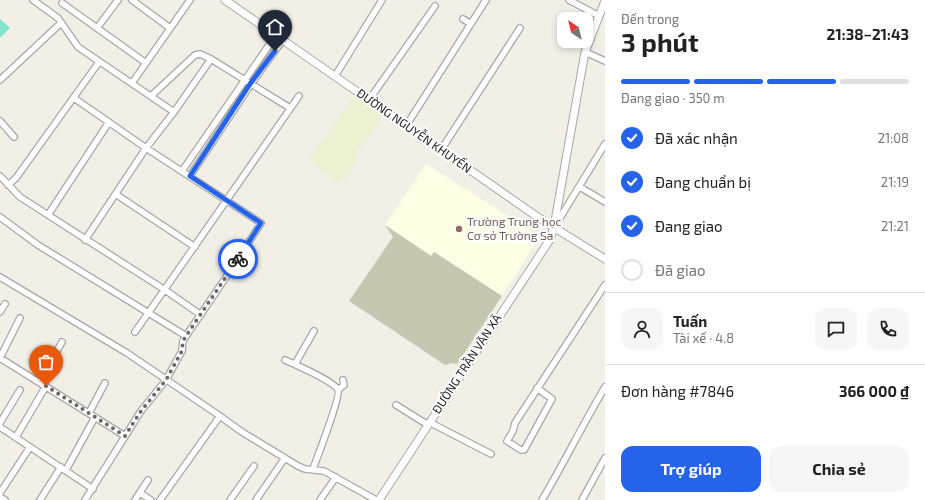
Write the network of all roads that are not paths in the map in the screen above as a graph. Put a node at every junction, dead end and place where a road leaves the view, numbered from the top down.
1 (33, 0) edge
2 (118, 0) edge
3 (132, 0) edge
4 (190, 0) edge
5 (225, 0) edge
6 (382, 0) edge
7 (486, 0) edge
8 (569, 0) edge
9 (605, 1) edge
10 (62, 3) dead end
11 (435, 6) dead end
12 (599, 16) junction
13 (463, 19) dead end
14 (61, 23) junction
15 (471, 24) junction
16 (98, 28) junction
17 (170, 28) junction
18 (520, 28) dead end
19 (276, 35) junction
20 (283, 40) junction
21 (585, 52) junction
22 (211, 59) junction
23 (605, 61) edge
24 (99, 62) junction
25 (146, 63) junction
26 (335, 76) junction
27 (0, 80) edge
28 (245, 80) junction
29 (132, 84) junction
30 (250, 84) junction
31 (151, 96) junction
32 (299, 96) dead end
33 (74, 98) junction
34 (369, 100) junction
35 (290, 108) junction
36 (174, 112) junction
37 (0, 121) edge
38 (109, 122) junction
39 (406, 126) junction
40 (14, 137) dead end
41 (605, 144) edge
42 (146, 148) junction
43 (441, 150) junction
44 (182, 171) junction
45 (190, 176) junction
46 (3, 182) edge
47 (580, 187) junction
48 (117, 195) junction
49 (227, 200) junction
50 (605, 202) edge
51 (48, 215) junction
52 (0, 217) edge
53 (555, 227) junction
54 (85, 240) junction
55 (195, 247) junction
56 (605, 259) edge
57 (0, 277) edge
58 (605, 285) edge
59 (165, 290) junction
60 (4, 304) dead end
61 (0, 312) edge
62 (149, 313) junction
63 (200, 315) junction
64 (20, 318) dead end
65 (314, 331) dead end
66 (135, 332) dead end
67 (186, 336) junction
68 (62, 342) dead end
69 (0, 358) edge
70 (285, 360) dead end
71 (295, 364) junction
72 (166, 380) junction
73 (39, 382) junction
74 (105, 383) dead end
75 (345, 384) dead end
76 (46, 386) junction
77 (605, 387) edge
78 (537, 388) junction
79 (20, 390) dead end
80 (338, 390) junction
81 (396, 405) dead end
82 (89, 413) junction
83 (220, 416) junction
84 (95, 417) junction
85 (0, 423) edge
86 (428, 423) junction
87 (0, 427) edge
88 (125, 436) junction
89 (16, 437) junction
90 (30, 447) junction
91 (491, 454) dead end
92 (285, 458) junction
93 (605, 458) edge
94 (254, 466) dead end
95 (64, 469) junction
96 (313, 469) junction
97 (336, 477) junction
98 (148, 480) dead end
99 (93, 489) junction
100 (0, 493) edge
101 (140, 493) junction
102 (0, 497) edge
103 (5, 500) edge
104 (40, 500) edge
105 (85, 500) edge
106 (135, 500) edge
107 (151, 500) edge
108 (160, 500) edge
109 (230, 500) edge
110 (256, 500) edge
111 (320, 500) edge
112 (377, 500) edge
113 (542, 500) edge
114 (582, 500) edge

1 - 14 street
2 - 16 street
3 - 17 street
4 - 17 street
5 - 19 street, ĐƯỜNG NGUYỄN KHUYẾN
6 - 26 street
7 - 15 street
8 - 12 street
9 - 12 street, ĐƯỜNG TRẦN VĂN XÃ
10 - 16 street
11 - 34 street
12 - 21 street, ĐƯỜNG TRẦN VĂN XÃ
13 - 15 street
14 - 24 street
14 - 27 street
15 - 39 street
16 - 25 street
17 - 25 street
18 - 43 street
19 - 20 street, ĐƯỜNG NGUYỄN KHUYẾN
19 - 28 street
20 - 26 street, ĐƯỜNG NGUYỄN KHUYẾN
20 - 30 street
21 - 23 street
21 - 53 street, ĐƯỜNG TRẦN VĂN XÃ
22 - 28 street
22 - 31 street
22 - 36 street
24 - 29 street
24 - 33 street
25 - 29 street
26 - 34 street, ĐƯỜNG NGUYỄN KHUYẾN
28 - 30 street
28 - 44 street
29 - 31 street
30 - 35 street
30 - 45 street
31 - 36 street
32 - 35 street
33 - 38 street
33 - 46 street
34 - 39 street, ĐƯỜNG NGUYỄN KHUYẾN
35 - 49 street
36 - 42 street
37 - 40 street
38 - 42 street
38 - 51 street
39 - 43 street, ĐƯỜNG NGUYỄN KHUYẾN
41 - 47 street
42 - 44 street
42 - 48 street
43 - 53 street, ĐƯỜNG NGUYỄN KHUYẾN
44 - 45 street
45 - 49 street
46 - 51 street
47 - 50 street
47 - 53 street
48 - 54 street
48 - 55 street
49 - 55 street
49 - 63 street
51 - 54 street
52 - 62 street
53 - 56 street, ĐƯỜNG NGUYỄN KHUYẾN
53 - 86 street, ĐƯỜNG TRẦN VĂN XÃ
54 - 59 street
55 - 59 street
57 - 72 street
58 - 78 street
59 - 62 street
59 - 63 street
60 - 61 street
62 - 66 street
62 - 67 street
63 - 67 street
64 - 69 street
65 - 71 street
67 - 72 street
68 - 73 street
69 - 73 street
70 - 71 street
71 - 80 street
72 - 83 street
72 - 88 street
73 - 76 street
74 - 82 street
75 - 80 street
76 - 82 street
76 - 89 street
77 - 113 street
78 - 78 street
79 - 85 street
80 - 96 street
81 - 86 street
82 - 84 street
83 - 92 street
83 - 108 street
84 - 88 street
84 - 95 street
86 - 91 street
86 - 112 street, ĐƯỜNG TRẦN VĂN XÃ
87 - 89 street
88 - 99 street
89 - 90 street
90 - 95 street
90 - 100 street
92 - 96 street
92 - 110 street
93 - 114 street
94 - 109 street
95 - 99 street
95 - 104 street
96 - 97 street
97 - 111 street
97 - 112 street
98 - 101 street
99 - 105 street
101 - 106 street
101 - 107 street
102 - 103 street

